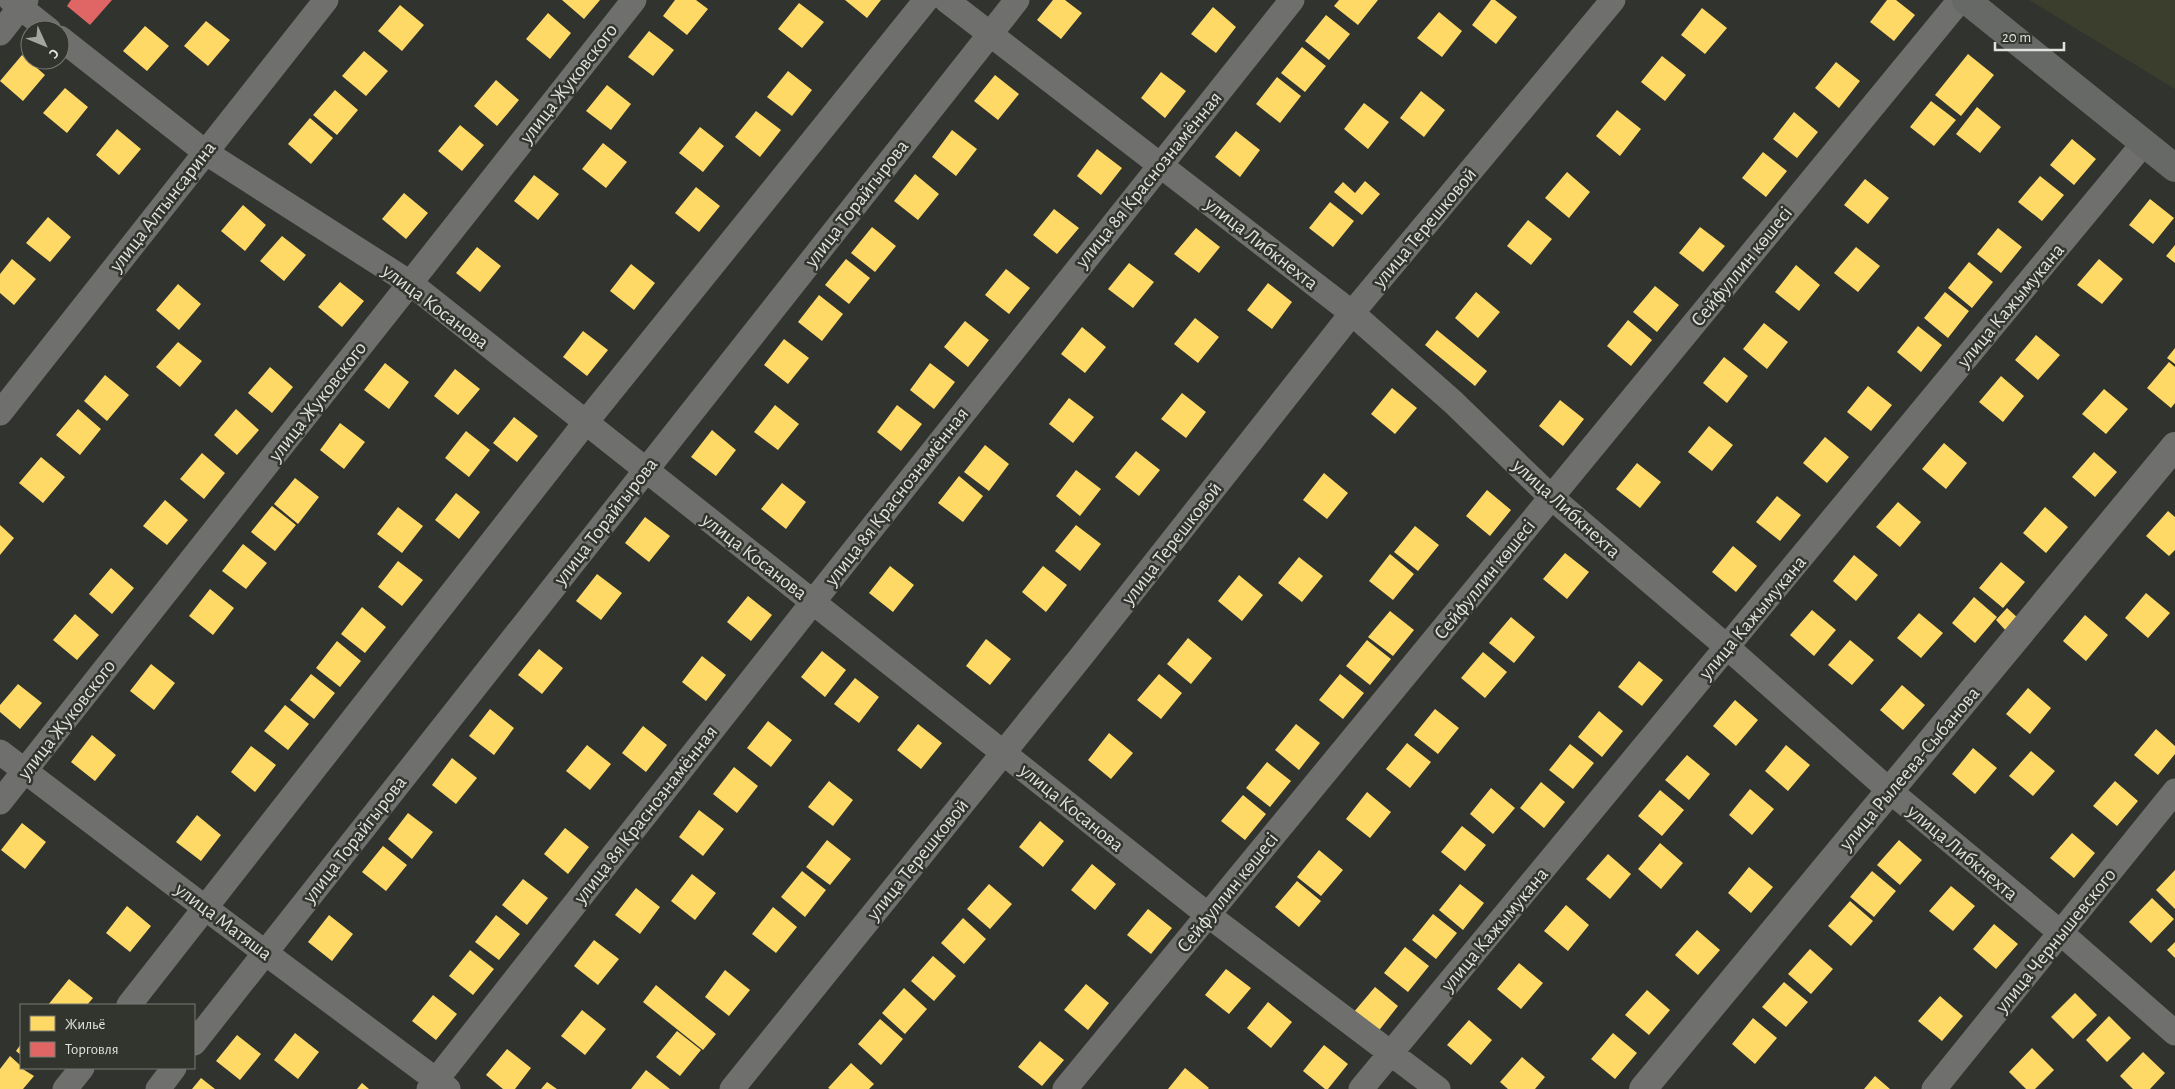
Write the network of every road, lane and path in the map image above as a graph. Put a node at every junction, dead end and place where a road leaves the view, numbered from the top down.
1 (326, 0) edge
2 (634, 0) edge
3 (926, 0) edge
4 (946, 0) edge
5 (1017, 0) edge
6 (1292, 0) edge
7 (1613, 0) edge
8 (1960, 0) edge
9 (1966, 0) edge
10 (19, 2) edge
11 (39, 20) edge
12 (0, 33) edge
13 (990, 34) junction
14 (70, 46) edge
15 (2143, 144) junction
16 (205, 152) junction
17 (1160, 164) junction
18 (2175, 168) edge
19 (410, 283) junction
20 (1352, 313) junction
21 (0, 414) edge
22 (586, 422) junction
23 (2175, 446) edge
24 (645, 470) junction
25 (1551, 497) junction
26 (813, 602) junction
27 (1728, 647) junction
28 (1003, 751) junction
29 (0, 752) edge
30 (26, 770) junction
31 (2175, 791) edge
32 (1890, 792) junction
33 (0, 802) edge
34 (204, 907) junction
35 (1208, 915) junction
36 (2061, 933) junction
37 (265, 952) junction
38 (130, 1004) edge
39 (2175, 1033) edge
40 (195, 1042) edge
41 (1391, 1053) junction
42 (81, 1069) edge
43 (173, 1069) edge
44 (438, 1086) edge
45 (65, 1089) edge
46 (158, 1089) edge
47 (732, 1089) edge
48 (1065, 1089) edge
49 (1361, 1089) edge
50 (1438, 1089) edge
51 (1643, 1089) edge
52 (1934, 1089) edge

1 - 16 street, улица Алтынсарина
2 - 19 street, улица Жуковского
3 - 22 street
4 - 13 street, улица Либкнехта
5 - 13 street, улица Торайгырова
6 - 17 street, улица 8я Краснознамённая
7 - 20 street, улица Терешковой
8 - 25 street, Сейфуллин көшесі
9 - 15 main road
10 - 11 street
10 - 12 street
13 - 17 street, улица Либкнехта
13 - 24 street, улица Торайгырова
14 - 16 street, улица Косанова
15 - 18 main road
15 - 27 street, улица Кажымукана
16 - 19 street, улица Косанова
16 - 21 street, улица Алтынсарина
17 - 20 street, улица Либкнехта
17 - 26 street, улица 8я Краснознамённая
19 - 22 street, улица Косанова
19 - 30 street, улица Жуковского
20 - 25 street, улица Либкнехта
20 - 28 street, улица Терешковой
22 - 24 street, улица Косанова
22 - 34 street
23 - 32 street, улица Рылеева-Сыбанова
24 - 26 street, улица Косанова
24 - 37 street, улица Торайгырова
25 - 27 street, улица Либкнехта
25 - 35 street, Сейфуллин көшесі
26 - 28 street, улица Косанова
26 - 44 street, улица 8я Краснознамённая
27 - 32 street, улица Либкнехта
27 - 41 street, улица Кажымукана
28 - 35 street, улица Косанова
28 - 47 street, улица Терешковой
29 - 30 street, улица Матяша
30 - 33 street, улица Жуковского
30 - 34 street, улица Матяша
31 - 36 street, улица Чернышевского
32 - 36 street, улица Либкнехта
32 - 51 street, улица Рылеева-Сыбанова
34 - 37 street, улица Матяша
34 - 38 street
35 - 41 street, улица Косанова
35 - 48 street, Сейфуллин көшесі
36 - 39 street, улица Либкнехта
36 - 52 street, улица Чернышевского
37 - 40 street, улица Торайгырова
37 - 44 street, улица Матяша
41 - 49 street, улица Кажымукана
41 - 50 street, улица Косанова
42 - 45 street
43 - 46 street

